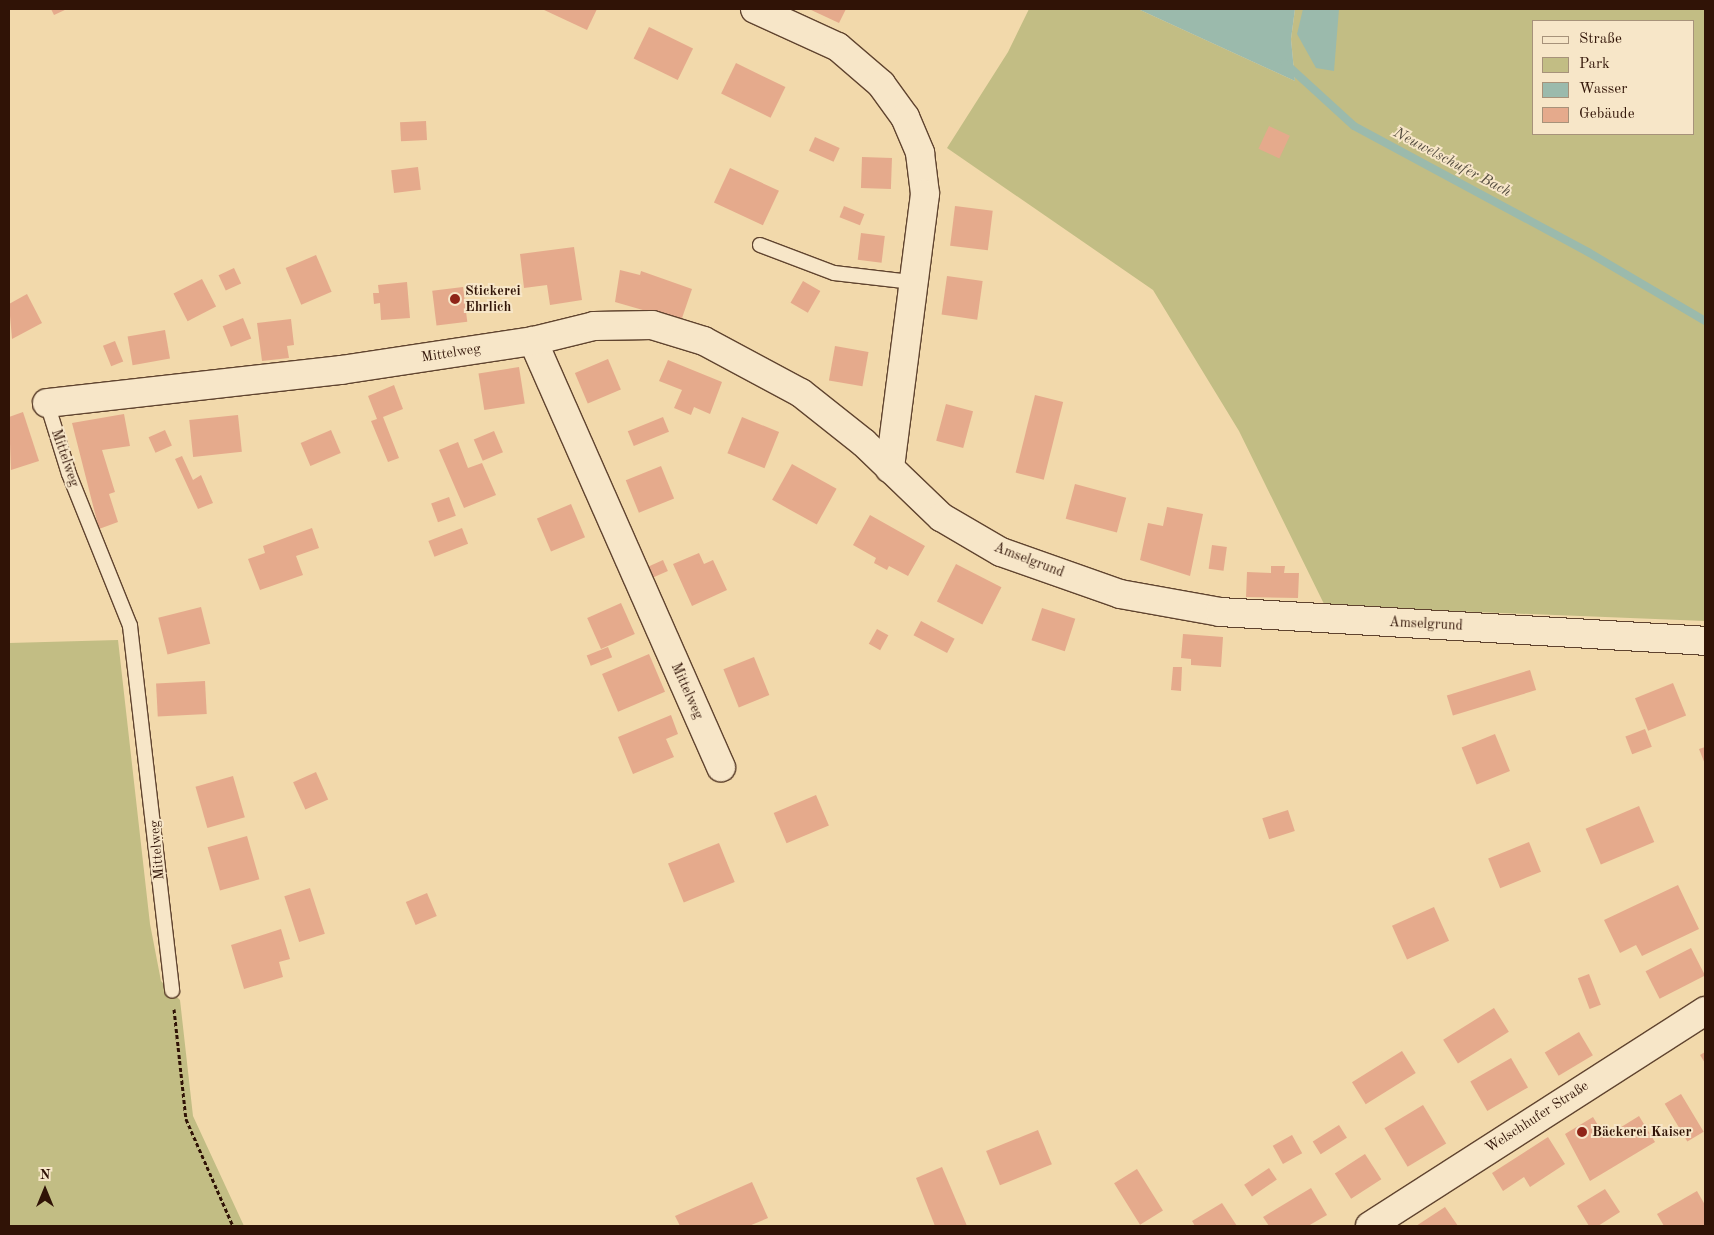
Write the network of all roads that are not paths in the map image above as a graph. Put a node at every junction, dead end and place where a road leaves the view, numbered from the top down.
1 (755, 9) edge
2 (760, 245) dead end
3 (912, 282) junction
4 (533, 340) junction
5 (47, 403) joint
6 (890, 469) junction
7 (1705, 641) edge
8 (721, 767) dead end
9 (172, 991) road end
10 (1705, 1011) edge
11 (1370, 1226) edge

1 - 3 street
2 - 3 lane
3 - 6 street
4 - 5 street, Mittelweg
4 - 6 street, Mittelweg
4 - 8 street, Mittelweg
5 - 9 lane, Mittelweg
6 - 7 street, Amselgrund
10 - 11 street, Welschhufer Straße

